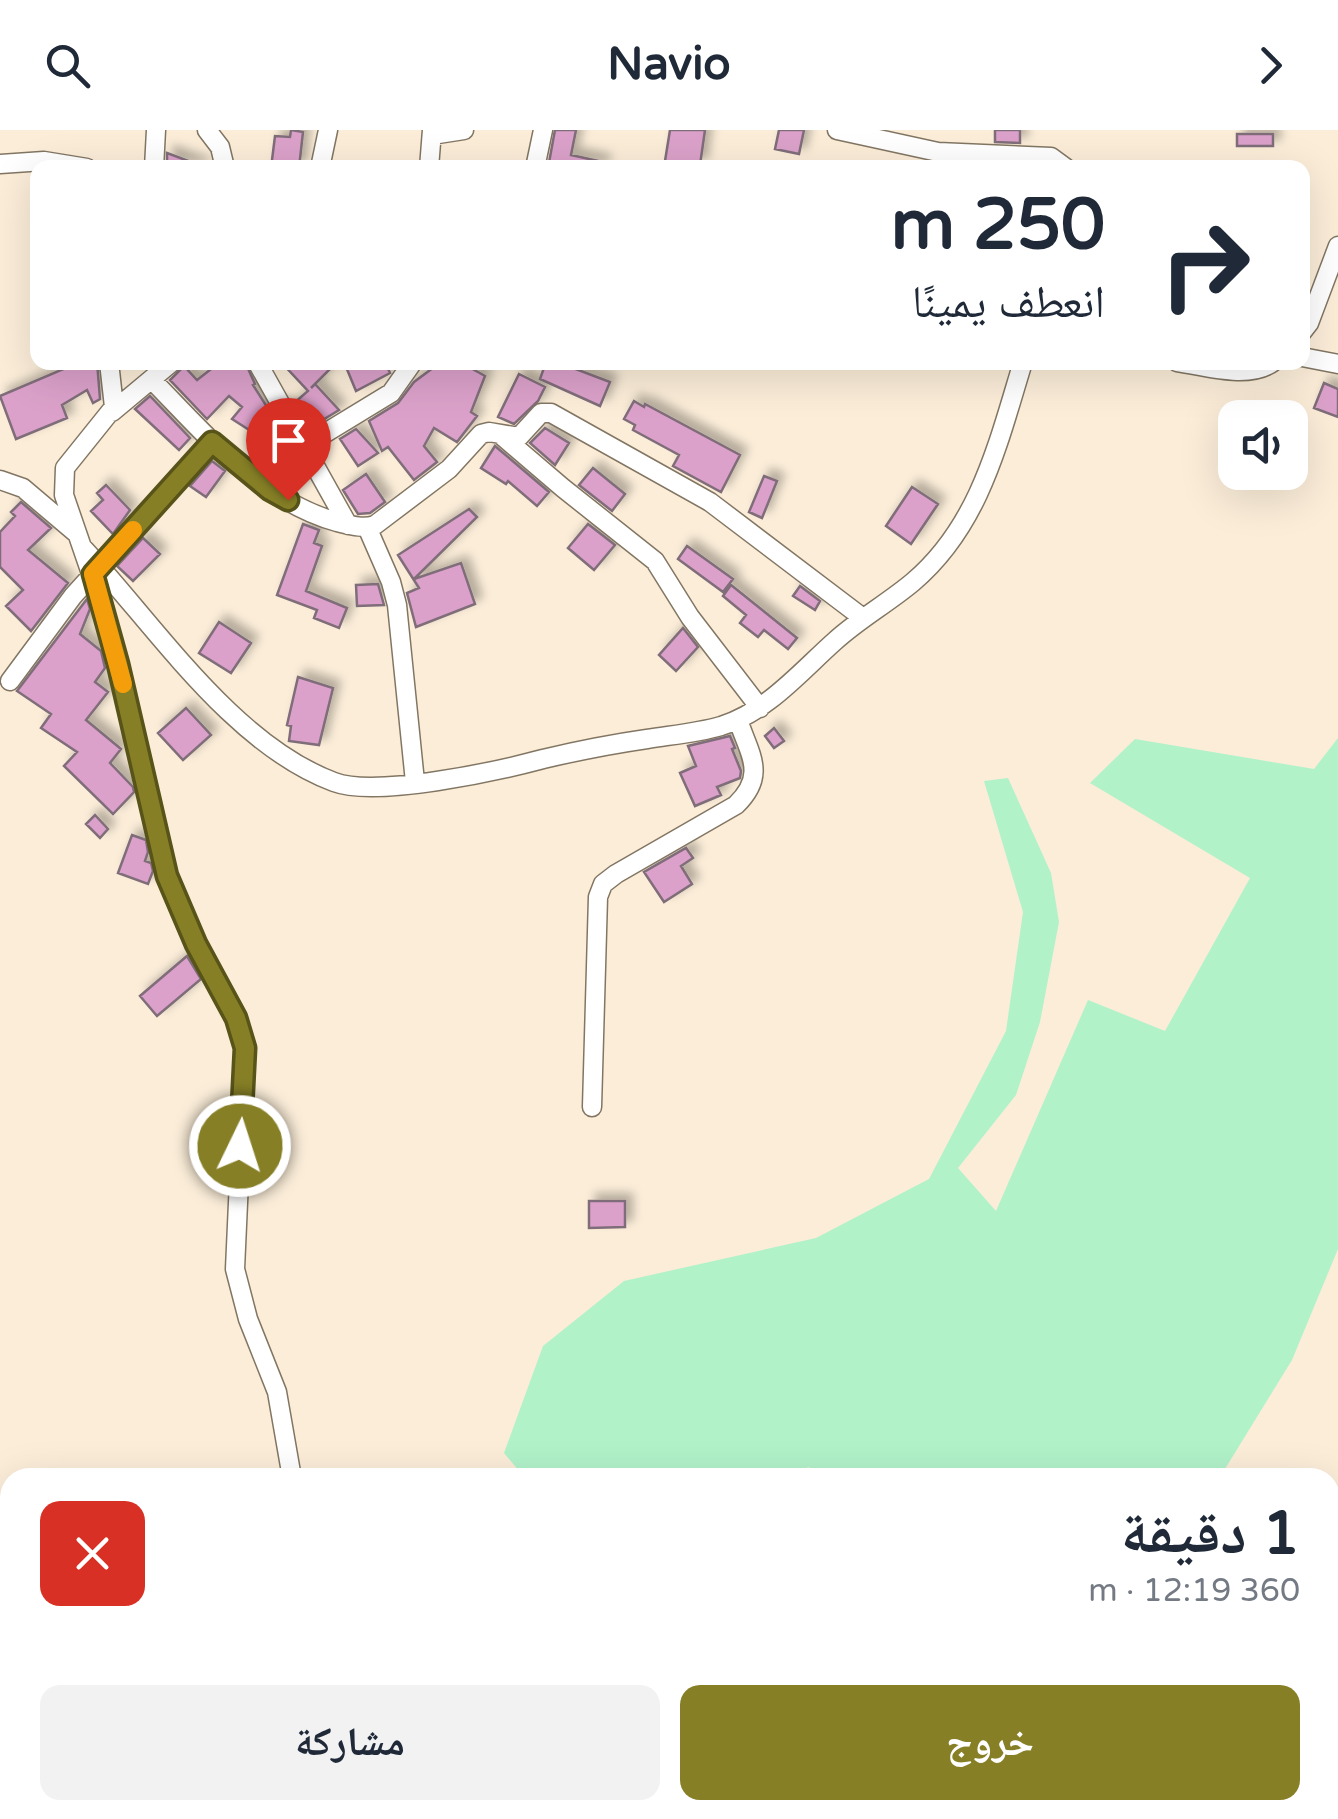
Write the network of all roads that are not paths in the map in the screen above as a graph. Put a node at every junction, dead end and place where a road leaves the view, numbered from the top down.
1 (156, 130) edge
2 (207, 130) edge
3 (328, 130) edge
4 (464, 130) edge
5 (542, 130) edge
6 (837, 130) edge
7 (432, 132) edge
8 (154, 160) edge
9 (223, 160) edge
10 (322, 160) edge
11 (430, 160) edge
12 (536, 160) edge
13 (1055, 160) edge
14 (30, 162) edge
15 (0, 164) edge
16 (1338, 246) edge
17 (1310, 321) edge
18 (1310, 359) edge
19 (1338, 364) edge
20 (111, 370) edge
21 (164, 370) edge
22 (262, 370) edge
23 (408, 370) edge
24 (1021, 370) edge
25 (153, 381) junction
26 (112, 412) junction
27 (501, 434) junction
28 (212, 442) junction
29 (304, 446) junction
30 (0, 480) edge
31 (62, 486) junction
32 (22, 488) junction
33 (358, 526) junction
34 (80, 541) junction
35 (96, 570) junction
36 (863, 618) junction
37 (10, 681) dead end
38 (760, 708) junction
39 (738, 720) junction
40 (415, 782) junction
41 (592, 1107) dead end
42 (290, 1468) edge

1 - 8 street
2 - 9 street
3 - 10 street
4 - 7 street
5 - 12 street
6 - 13 street
7 - 11 street
14 - 15 street
16 - 17 street
18 - 19 street
20 - 26 street
21 - 25 street
22 - 29 street
23 - 29 street
24 - 36 street
25 - 26 street
25 - 28 street
26 - 31 street
27 - 33 street
27 - 36 street
27 - 38 street
28 - 33 street
28 - 35 street
29 - 33 street
30 - 32 street
31 - 32 street
31 - 34 street
32 - 34 street
33 - 40 street
34 - 35 street
35 - 37 street
35 - 40 street
35 - 42 street
36 - 38 street
38 - 39 street
39 - 40 street
39 - 41 street

